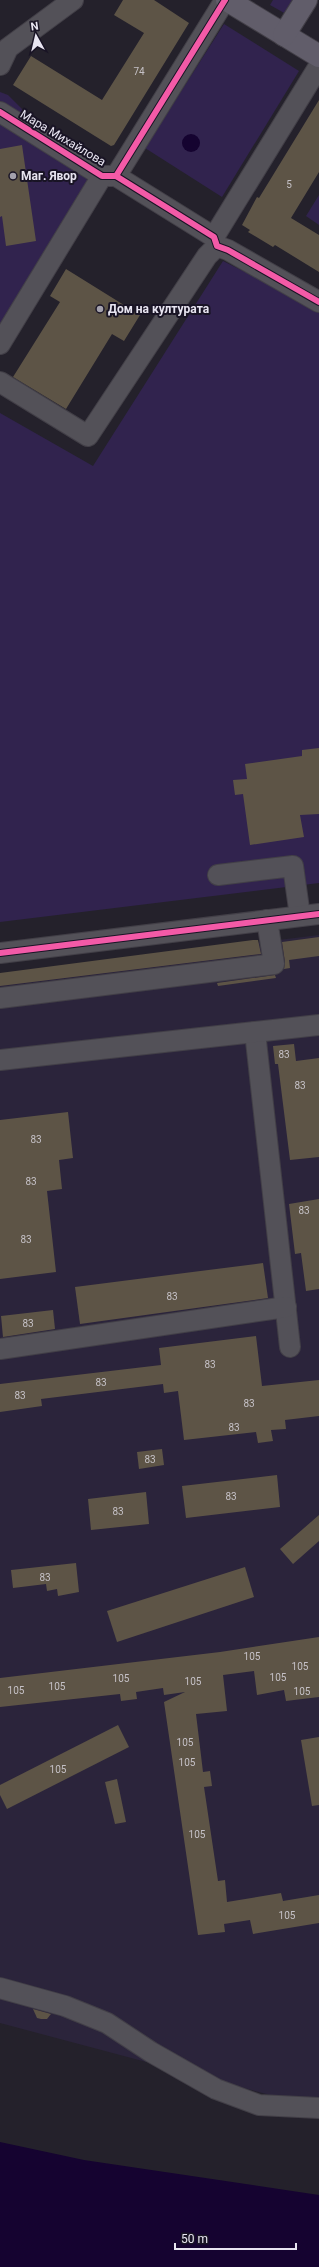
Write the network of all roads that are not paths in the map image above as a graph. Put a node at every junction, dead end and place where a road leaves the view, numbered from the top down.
1 (72, 0) edge
2 (226, 0) edge
3 (306, 0) edge
4 (255, 7) edge
5 (284, 35) junction
6 (319, 56) edge
7 (0, 65) edge
8 (319, 66) edge
9 (0, 112) edge
10 (109, 176) junction
11 (215, 242) junction
12 (319, 302) edge
13 (0, 344) edge
14 (0, 382) edge
15 (218, 875) dead end
16 (319, 914) edge
17 (300, 916) junction
18 (267, 920) junction
19 (0, 953) edge
20 (0, 998) edge
21 (319, 1025) edge
22 (255, 1032) junction
23 (0, 1060) edge
24 (286, 1308) junction
25 (290, 1347) dead end
26 (0, 1349) edge
27 (0, 1988) edge
28 (319, 2108) edge

1 - 7 street
2 - 4 main road
2 - 10 street
3 - 5 main road
4 - 5 main road
5 - 6 main road
8 - 11 street
9 - 10 street, Мара Михайлова
10 - 11 street, Мара Михайлова
10 - 13 street
11 - 12 street, Мара Михайлова
11 - 14 street
15 - 17 street
16 - 17 street
17 - 18 street
18 - 19 street
18 - 20 street
21 - 22 street
22 - 23 street
22 - 24 street
24 - 25 street
24 - 26 street
27 - 28 street

